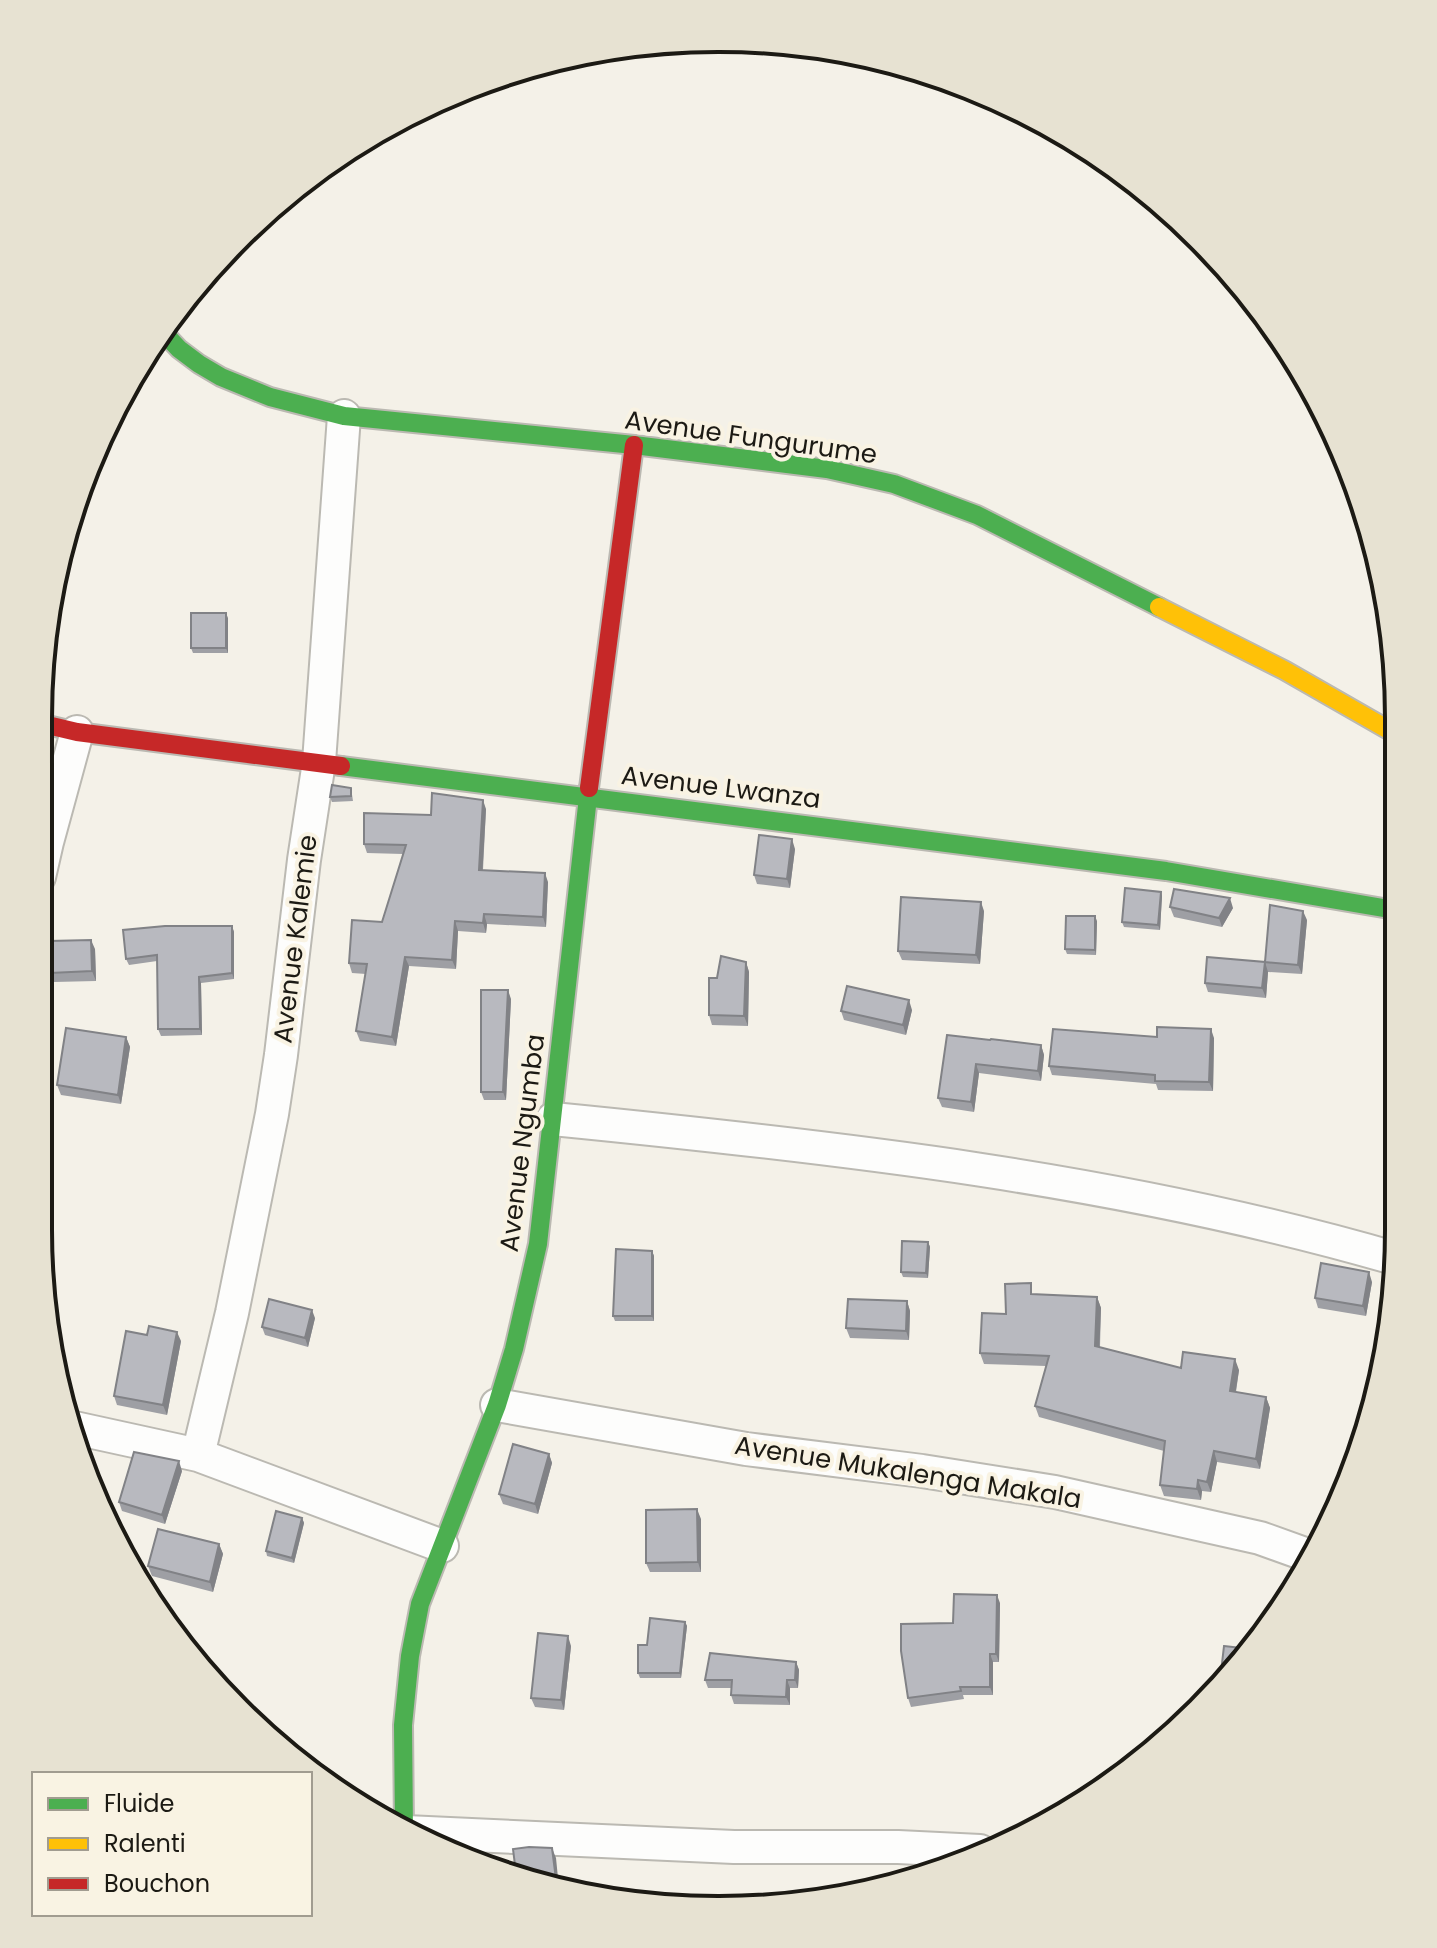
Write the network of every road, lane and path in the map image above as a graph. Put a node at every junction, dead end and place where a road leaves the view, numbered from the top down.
1 (169, 341) edge
2 (344, 416) junction
3 (634, 445) junction
4 (52, 726) edge
5 (1385, 728) edge
6 (77, 732) junction
7 (319, 762) junction
8 (588, 796) junction
9 (52, 824) edge
10 (1385, 908) edge
11 (553, 1119) junction
12 (1384, 1255) edge
13 (497, 1405) junction
14 (83, 1430) edge
15 (198, 1455) junction
16 (442, 1546) junction
17 (1301, 1553) edge
18 (405, 1817) edge
19 (436, 1833) edge
20 (961, 1850) edge

1 - 2 street, Avenue Fungurume
2 - 3 street, Avenue Fungurume
2 - 7 street, Avenue Kalemie
3 - 5 street, Avenue Fungurume
3 - 8 street, Avenue Ngumba
4 - 6 street, Avenue Lwanza
6 - 7 street, Avenue Lwanza
6 - 9 street
7 - 8 street, Avenue Lwanza
7 - 15 street, Avenue Kalemie
8 - 10 street, Avenue Lwanza
8 - 11 street, Avenue Ngumba
11 - 12 street
11 - 13 street, Avenue Ngumba
13 - 16 street, Avenue Ngumba
13 - 17 street, Avenue Mukalenga Makala
14 - 15 street
15 - 16 street
16 - 18 street, Avenue Ngumba
19 - 20 street

